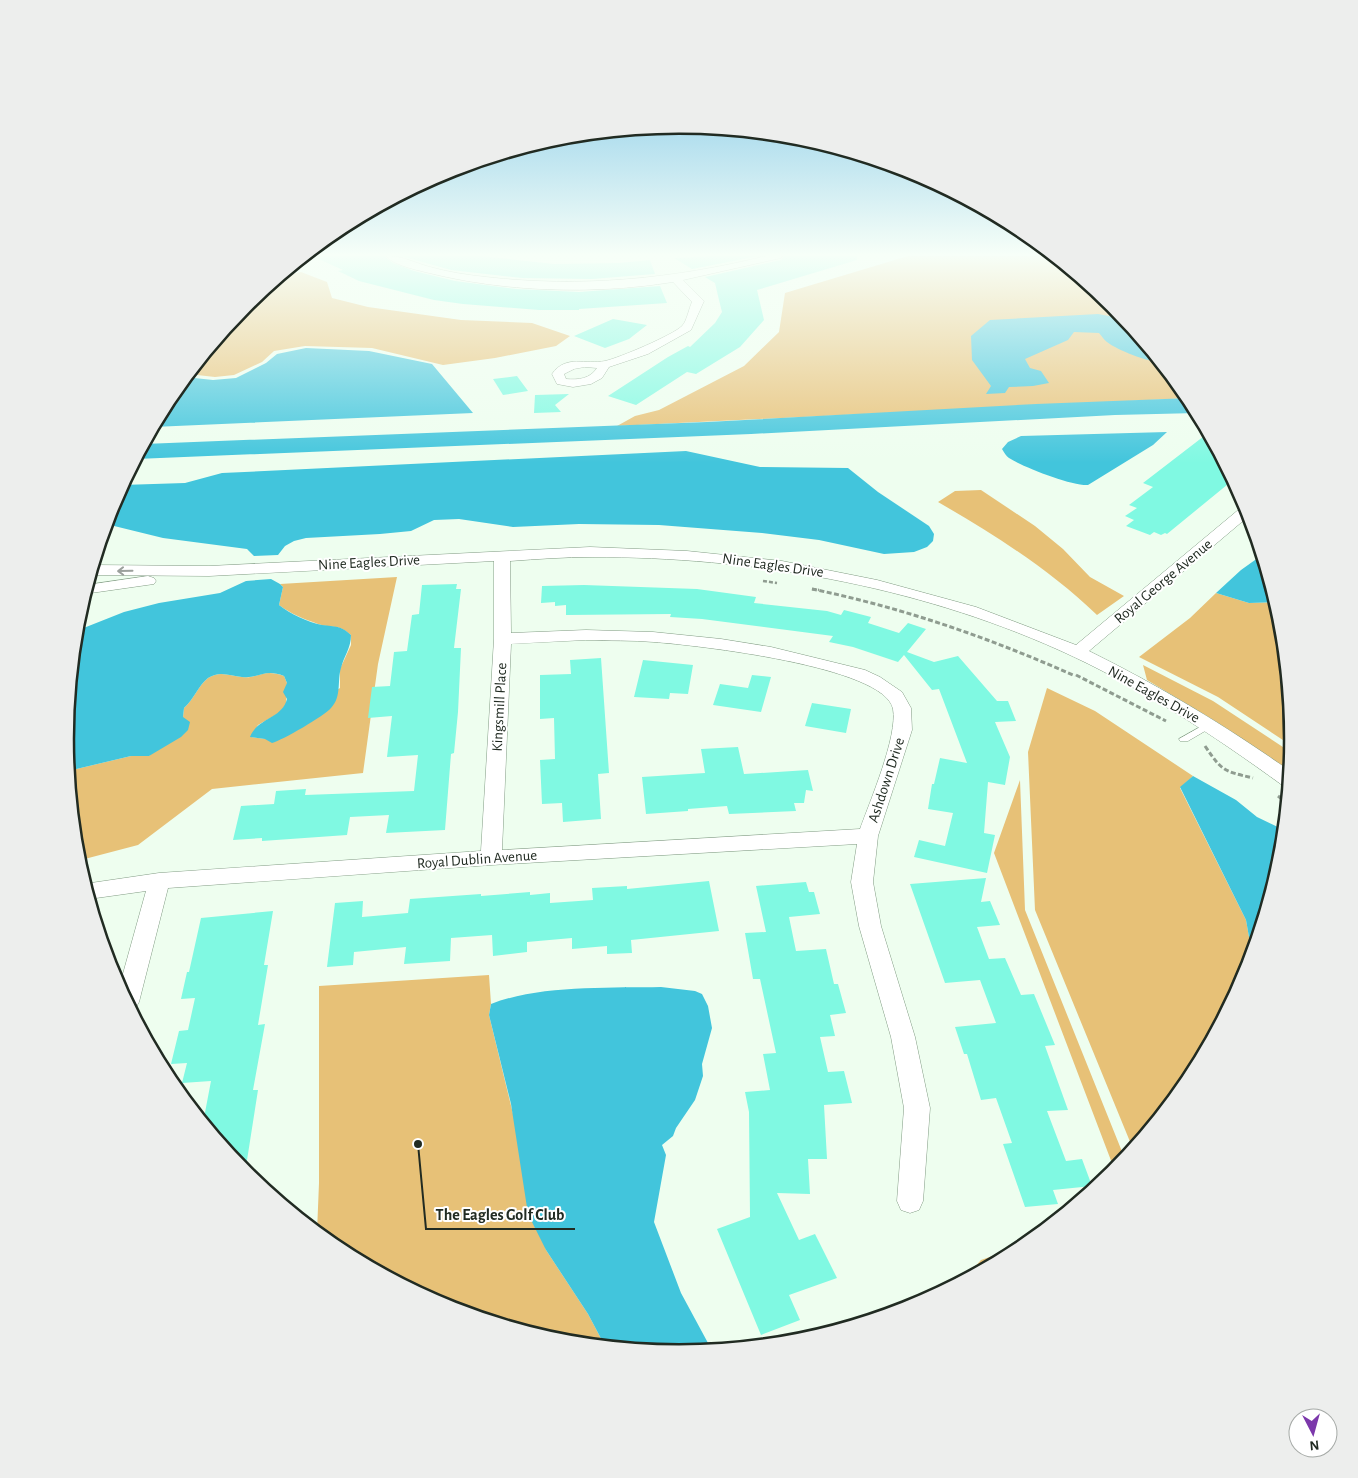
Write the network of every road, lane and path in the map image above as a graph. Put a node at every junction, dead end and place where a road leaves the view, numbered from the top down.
1 (689, 325) edge
2 (604, 365) dead end
3 (1241, 515) edge
4 (502, 556) junction
5 (98, 570) edge
6 (209, 572) junction
7 (757, 580) dead end
8 (782, 584) dead end
9 (93, 585) edge
10 (111, 586) junction
11 (808, 588) dead end
12 (92, 589) edge
13 (503, 639) junction
14 (1078, 652) junction
15 (1075, 676) dead end
16 (1209, 725) junction
17 (1184, 740) dead end
18 (1283, 776) edge
19 (868, 836) junction
20 (491, 858) junction
21 (159, 882) junction
22 (93, 890) edge
23 (130, 992) edge
24 (910, 1201) dead end

1 - 2 street
3 - 14 street, Royal George Avenue
4 - 6 street, Nine Eagles Drive
4 - 13 street, Kingsmill Place
4 - 14 street, Nine Eagles Drive
6 -> 5 street, Nine Eagles Drive
6 - 10 street, Nine Eagles Drive
7 - 8 path
9 - 10 street, Nine Eagles Drive
10 - 12 street, Nine Eagles Drive
11 - 15 path
13 - 19 street, Ashdown Drive
13 - 20 street, Kingsmill Place
14 - 16 street, Nine Eagles Drive
16 - 17 lane
16 - 18 street, Nine Eagles Drive
19 - 20 street, Royal Dublin Avenue
19 - 24 street, Ashdown Drive
20 - 21 street, Royal Dublin Avenue
21 - 22 street, Royal Dublin Avenue
21 - 23 street

